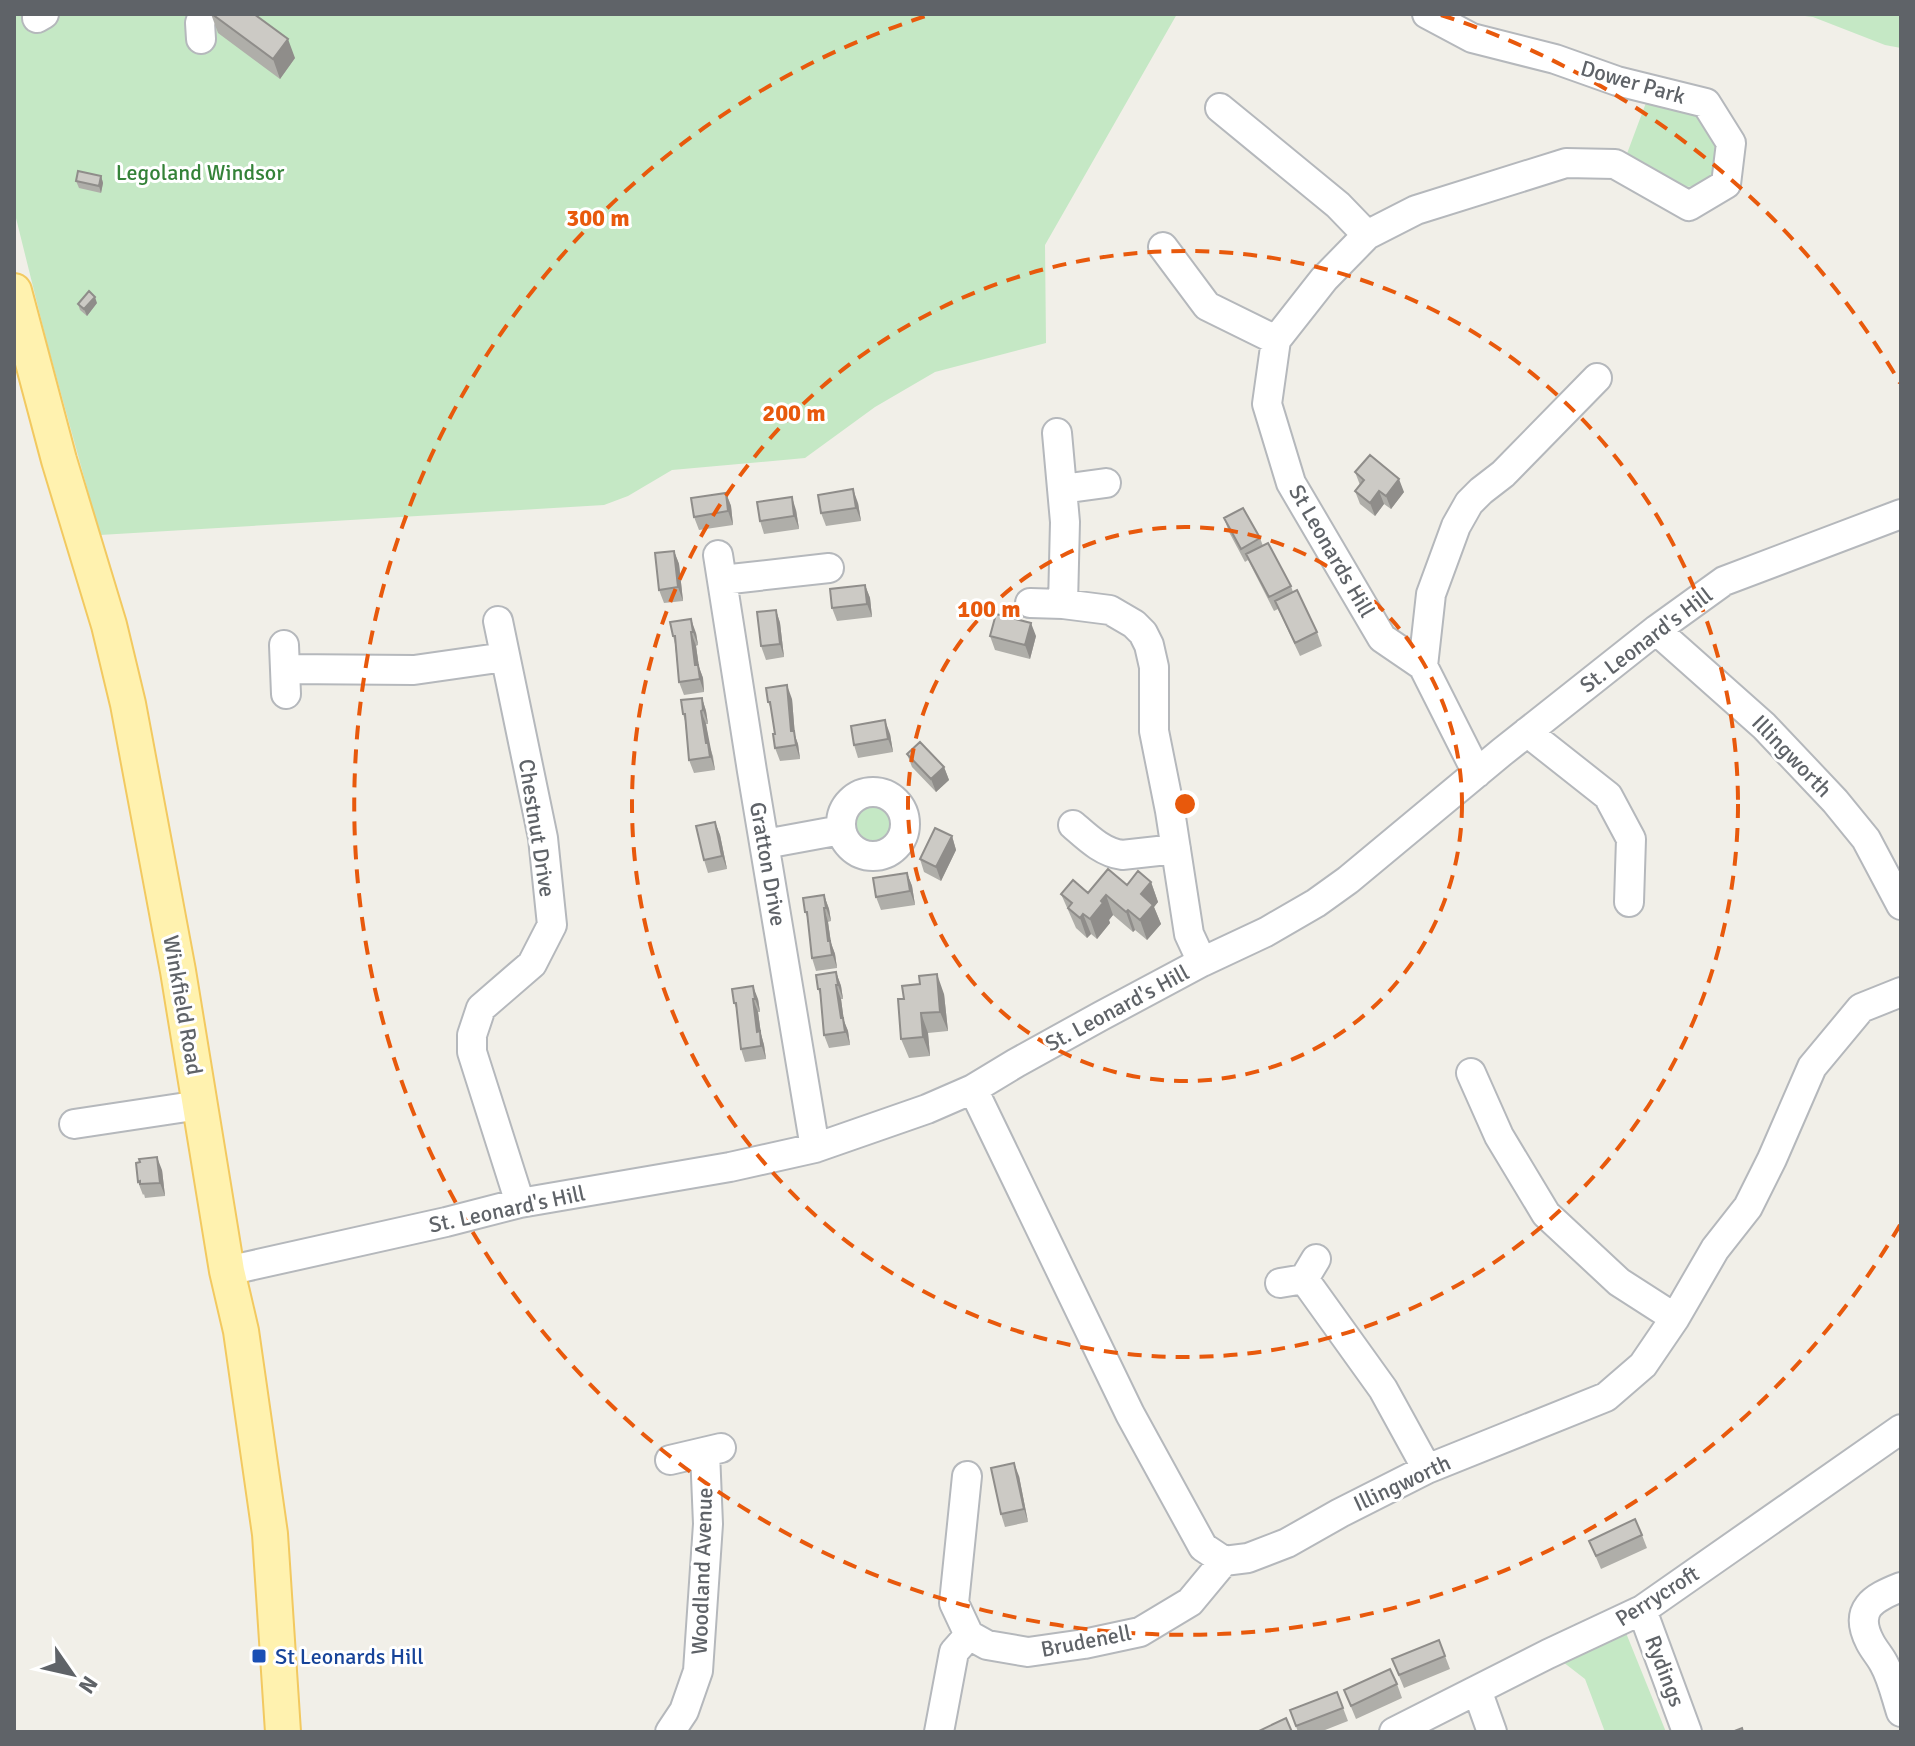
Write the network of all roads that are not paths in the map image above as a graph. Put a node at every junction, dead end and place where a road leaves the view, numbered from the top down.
1 (1427, 14) edge
2 (1220, 108) dead end
3 (1367, 235) junction
4 (1163, 247) dead end
5 (14, 291) edge
6 (1276, 340) junction
7 (1597, 378) dead end
8 (1057, 433) dead end
9 (1106, 483) dead end
10 (1062, 489) junction
11 (1901, 514) edge
12 (829, 568) dead end
13 (1030, 603) dead end
14 (1063, 604) junction
15 (498, 621) dead end
16 (1656, 630) junction
17 (505, 657) junction
18 (1423, 666) junction
19 (285, 670) dead end
20 (1527, 732) junction
21 (1477, 773) junction
22 (1073, 825) dead end
23 (841, 830) dead end
24 (765, 844) junction
25 (1176, 849) junction
26 (1629, 902) dead end
27 (1901, 905) edge
28 (1202, 962) junction
29 (1901, 992) edge
30 (1471, 1073) dead end
31 (973, 1089) junction
32 (200, 1105) junction
33 (74, 1124) dead end
34 (815, 1148) junction
35 (520, 1203) junction
36 (227, 1271) junction
37 (1300, 1274) dead end
38 (1675, 1318) junction
39 (1901, 1429) edge
40 (670, 1460) dead end
41 (1427, 1469) junction
42 (958, 1490) dead end
43 (1224, 1561) junction
44 (1901, 1587) edge
45 (1642, 1610) junction
46 (969, 1635) junction
47 (1477, 1690) junction
48 (1901, 1712) edge
49 (283, 1732) edge
50 (670, 1732) edge
51 (939, 1732) edge
52 (1394, 1732) edge
53 (1492, 1732) edge
54 (1687, 1732) edge

1 - 3 street, Dower Park
2 - 3 street
3 - 6 street
4 - 6 street
5 - 32 main road, Winkfield Road
6 - 18 street, St Leonards Hill
7 - 18 street
8 - 10 street
9 - 10 street
10 - 14 street
11 - 16 street, St. Leonard's Hill
12 - 24 street, Gratton Drive
13 - 14 street
14 - 25 street
15 - 17 street, Chestnut Drive
16 - 20 street, St. Leonard's Hill
16 - 27 street, Illingworth
17 - 19 street
17 - 35 street, Chestnut Drive
18 - 21 street, St Leonards Hill
20 - 21 street, St. Leonard's Hill
20 - 26 street
21 - 28 street, St. Leonard's Hill
22 - 25 street
23 - 24 street
24 - 34 street, Gratton Drive
25 - 28 street
28 - 31 street, St. Leonard's Hill
29 - 38 street, Illingworth
30 - 38 street
31 - 34 street, St. Leonard's Hill
31 - 43 street
32 - 33 street
32 - 36 main road, Winkfield Road
34 - 35 street, St. Leonard's Hill
35 - 36 street, St. Leonard's Hill
36 - 49 main road, Winkfield Road
37 - 41 street
38 - 41 street, Illingworth
39 - 45 street, Perrycroft
40 - 50 street, Woodland Avenue
41 - 43 street, Illingworth
42 - 46 street
43 - 46 street, Brudenell
44 - 48 street
45 - 47 street, Perrycroft
45 - 54 street, Rydings
46 - 51 street
47 - 52 street, Perrycroft
47 - 53 street

